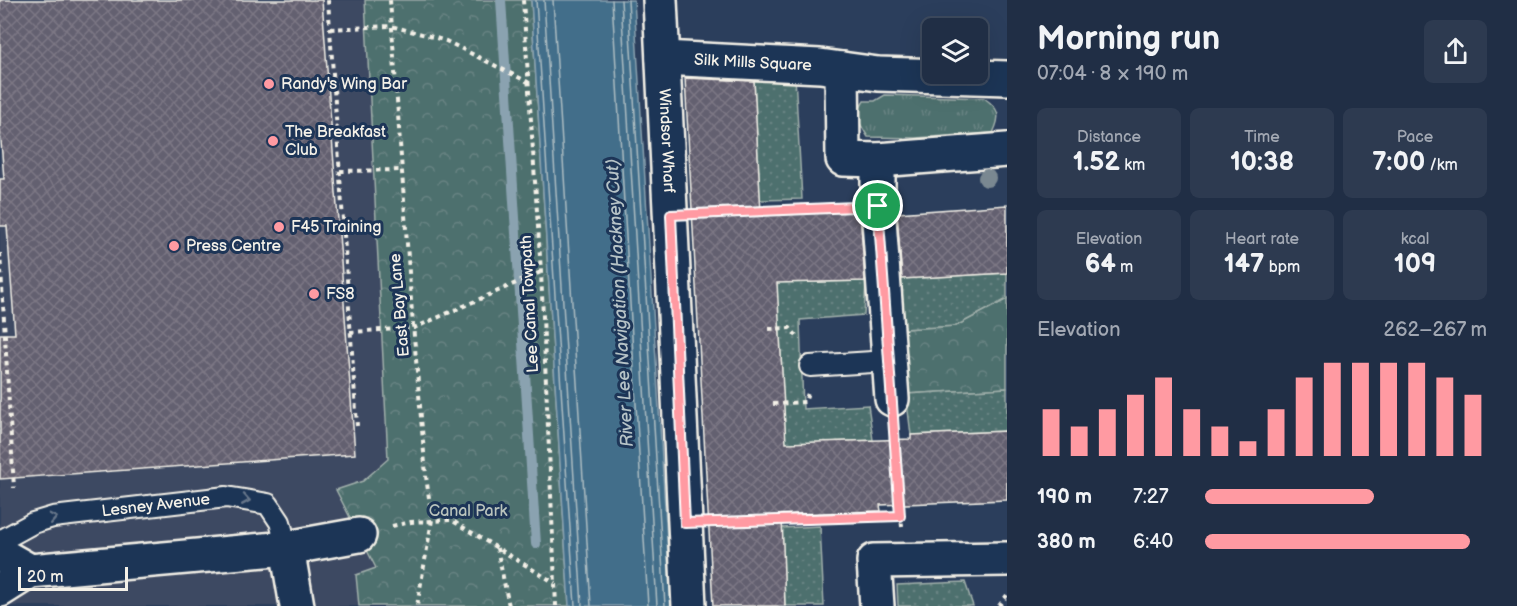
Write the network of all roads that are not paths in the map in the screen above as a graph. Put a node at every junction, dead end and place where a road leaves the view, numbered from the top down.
1 (660, 0) edge
2 (663, 58) junction
3 (842, 69) junction
4 (1007, 78) edge
5 (1007, 150) edge
6 (878, 160) junction
7 (888, 361) junction
8 (810, 366) dead end
9 (892, 399) road end
10 (359, 535) dead end
11 (0, 541) edge
12 (288, 548) junction
13 (0, 554) edge
14 (1007, 559) edge
15 (30, 571) junction
16 (0, 590) edge
17 (297, 606) edge
18 (689, 606) edge
19 (877, 606) edge

1 - 2 street, Windsor Wharf
2 - 3 street, Silk Mills Square
2 - 18 street, Windsor Wharf
3 - 4 street, Silk Mills Square
3 - 6 street
5 - 6 street
6 - 7 street
7 - 8 lane
7 - 9 street
10 - 12 street
11 -> 12 lane, Lesney Avenue
12 - 15 street
12 - 17 street
13 - 15 street
14 - 19 street
15 - 16 street

